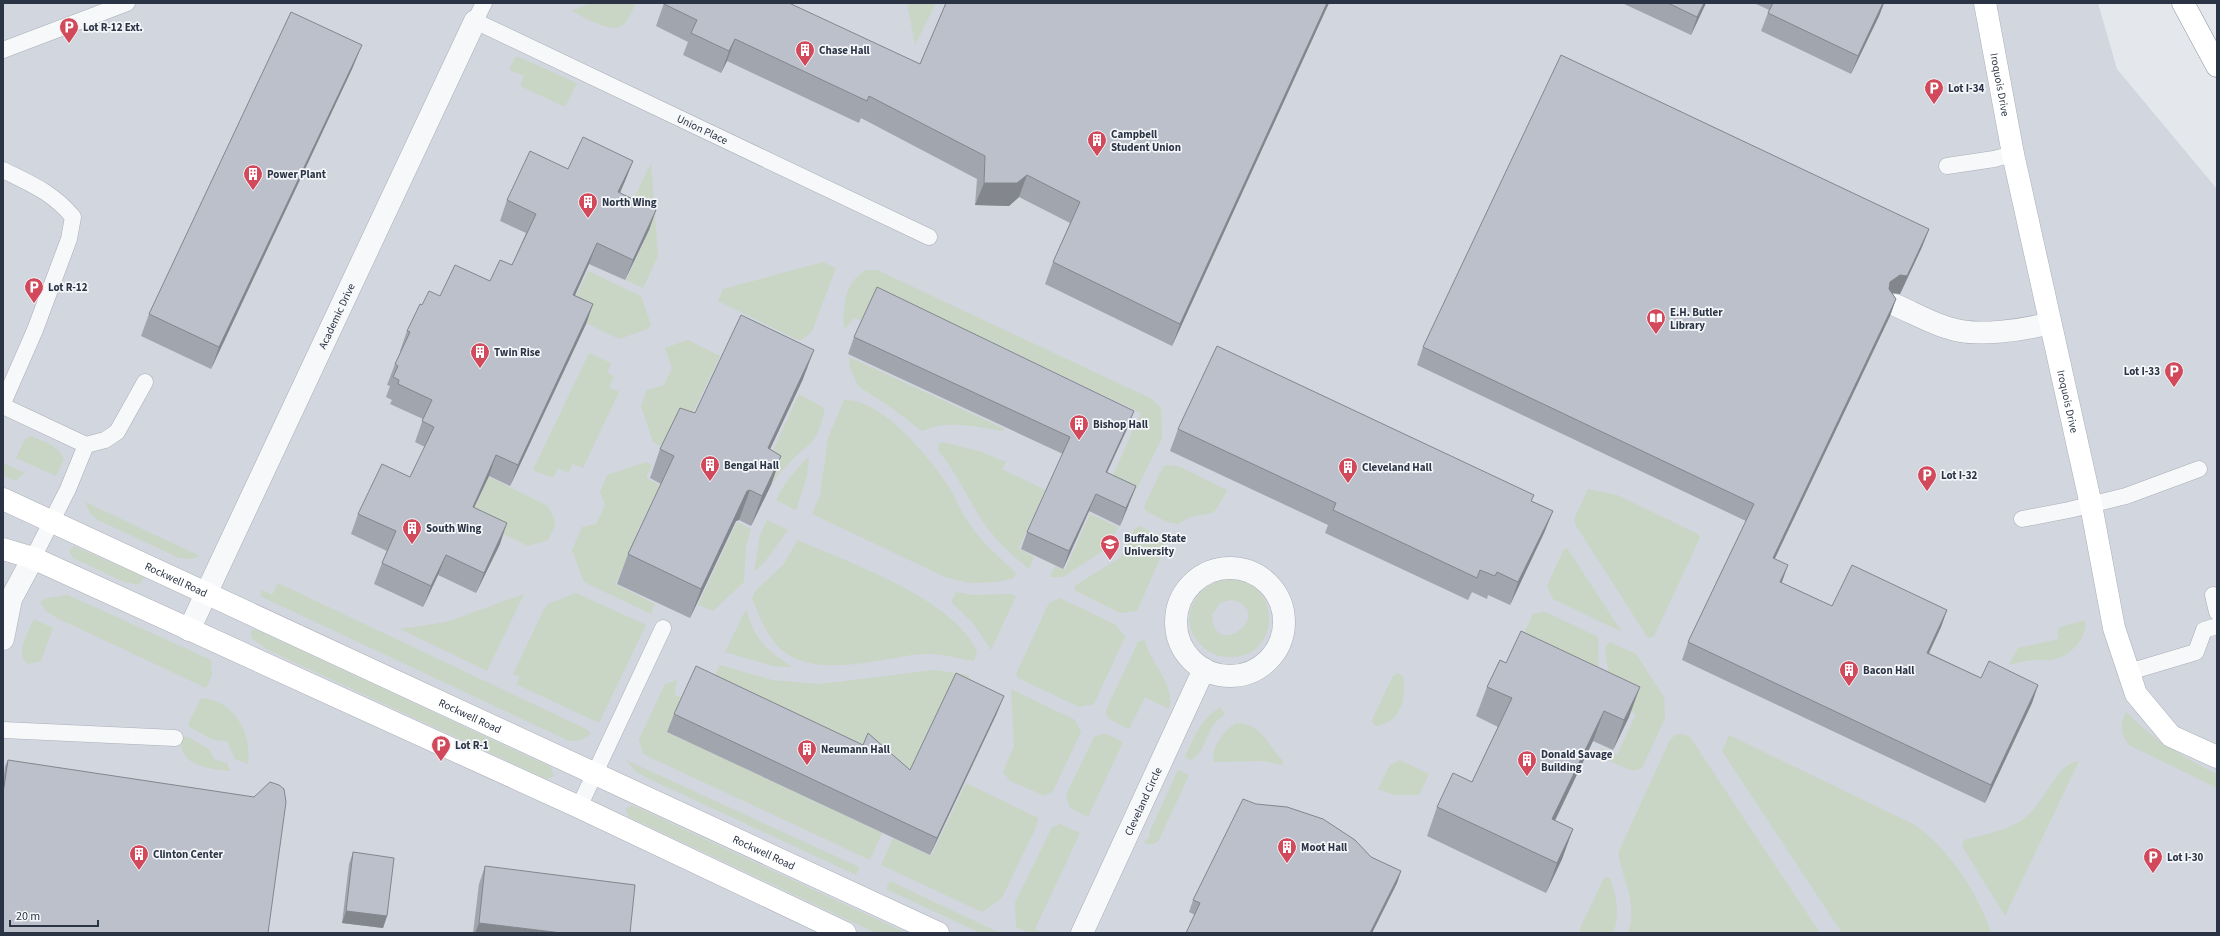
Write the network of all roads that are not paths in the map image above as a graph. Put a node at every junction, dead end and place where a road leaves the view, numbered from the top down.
1 (127, 3) edge
2 (1985, 3) edge
3 (2183, 3) edge
4 (479, 12) edge
5 (3, 50) edge
6 (2217, 66) edge
7 (2013, 154) junction
8 (1947, 166) dead end
9 (3, 170) edge
10 (929, 237) dead end
11 (1895, 304) edge
12 (2050, 323) junction
13 (145, 382) dead end
14 (3, 405) edge
15 (86, 445) junction
16 (2199, 469) dead end
17 (3, 499) edge
18 (2091, 505) junction
19 (2022, 519) dead end
20 (53, 522) junction
21 (3, 549) edge
22 (33, 558) junction
23 (206, 593) junction
24 (2213, 595) dead end
25 (2217, 612) edge
26 (2217, 626) edge
27 (663, 628) dead end
28 (189, 630) junction
29 (3, 638) edge
30 (1204, 669) junction
31 (2129, 672) junction
32 (3, 730) edge
33 (175, 738) dead end
34 (2217, 757) edge
35 (595, 774) junction
36 (579, 807) junction
37 (845, 933) edge
38 (938, 933) edge
39 (1082, 933) edge

1 - 5 lane
2 - 7 main road, Iroquois Drive
3 - 6 main road
4 - 10 lane, Union Place
4 - 23 street, Academic Drive
7 - 8 lane
7 - 12 main road, Iroquois Drive
9 - 14 lane
11 - 12 street
12 - 18 main road, Iroquois Drive
13 - 15 lane
14 - 15 lane
15 - 20 lane
16 - 18 lane
17 - 20 main road, Rockwell Road
18 - 19 lane
18 - 31 main road, Iroquois Drive
20 - 22 lane
20 - 23 main road, Rockwell Road
21 - 22 main road
22 - 28 main road
22 - 29 street
23 - 28 street, Academic Drive
23 - 35 main road, Rockwell Road
24 - 25 lane
26 - 31 lane
27 - 35 lane
28 - 36 main road
30 - 30 street
30 - 39 street, Cleveland Circle
31 - 34 main road, Iroquois Drive
32 - 33 lane
35 - 36 lane
35 - 38 main road, Rockwell Road
36 - 37 main road

